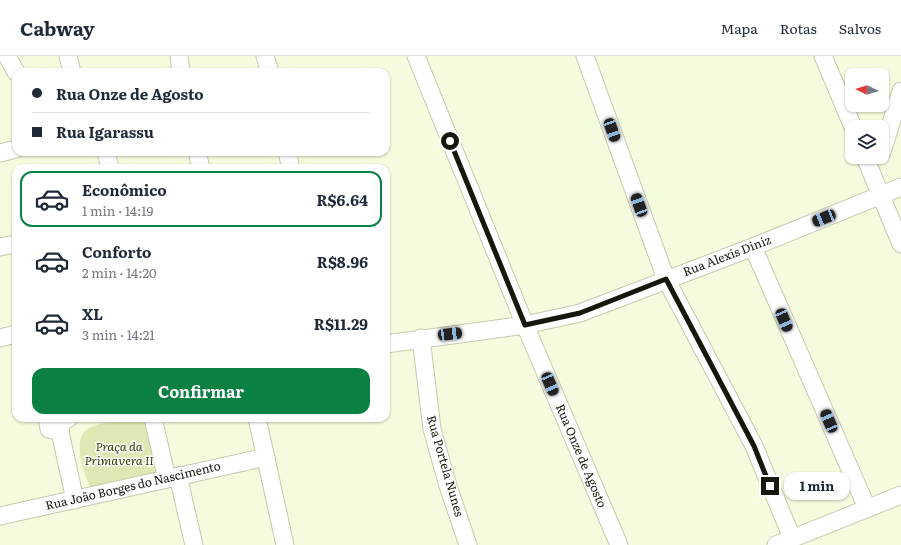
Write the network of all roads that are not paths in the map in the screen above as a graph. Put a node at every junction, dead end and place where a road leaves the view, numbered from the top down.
1 (7, 56) edge
2 (68, 56) edge
3 (264, 56) edge
4 (416, 56) edge
5 (585, 56) edge
6 (823, 56) edge
7 (14, 68) edge
8 (71, 68) edge
9 (268, 68) edge
10 (901, 91) edge
11 (849, 120) edge
12 (889, 130) edge
13 (12, 150) edge
14 (0, 153) edge
15 (868, 164) edge
16 (877, 164) edge
17 (872, 174) junction
18 (901, 187) edge
19 (881, 196) junction
20 (901, 244) edge
21 (12, 245) edge
22 (0, 247) edge
23 (753, 247) junction
24 (666, 279) junction
25 (525, 325) junction
26 (12, 335) edge
27 (0, 338) edge
28 (421, 338) junction
29 (390, 343) edge
30 (48, 422) edge
31 (154, 422) edge
32 (258, 422) edge
33 (65, 425) edge
34 (266, 457) junction
35 (172, 477) junction
36 (901, 495) edge
37 (75, 500) junction
38 (867, 508) junction
39 (0, 516) edge
40 (792, 538) junction
41 (194, 545) edge
42 (285, 545) edge
43 (468, 545) edge
44 (619, 545) edge
45 (776, 545) edge

1 - 7 street
2 - 8 street
3 - 9 street
4 - 25 street, Rua Onze de Agosto
5 - 24 street
6 - 11 street
10 - 12 street
13 - 14 street
15 - 17 street
16 - 17 street
17 - 19 street
18 - 19 street, Rua Alexis Diniz
19 - 20 street
19 - 23 street, Rua Alexis Diniz
21 - 22 street
23 - 24 street, Rua Alexis Diniz
23 - 38 street
24 - 25 street, Rua Alexis Diniz
24 - 40 street
25 - 28 street, Rua Alexis Diniz
25 - 44 street, Rua Onze de Agosto
26 - 27 street
28 - 29 street, Rua Alexis Diniz
28 - 43 street, Rua Portela Nunes
30 - 33 street
31 - 35 street
32 - 34 street
33 - 37 street
34 - 35 street, Rua João Borges do Nascimento
34 - 42 street
35 - 37 street, Rua João Borges do Nascimento
35 - 41 street
36 - 38 street
37 - 39 street, Rua João Borges do Nascimento
38 - 40 street
40 - 45 street

